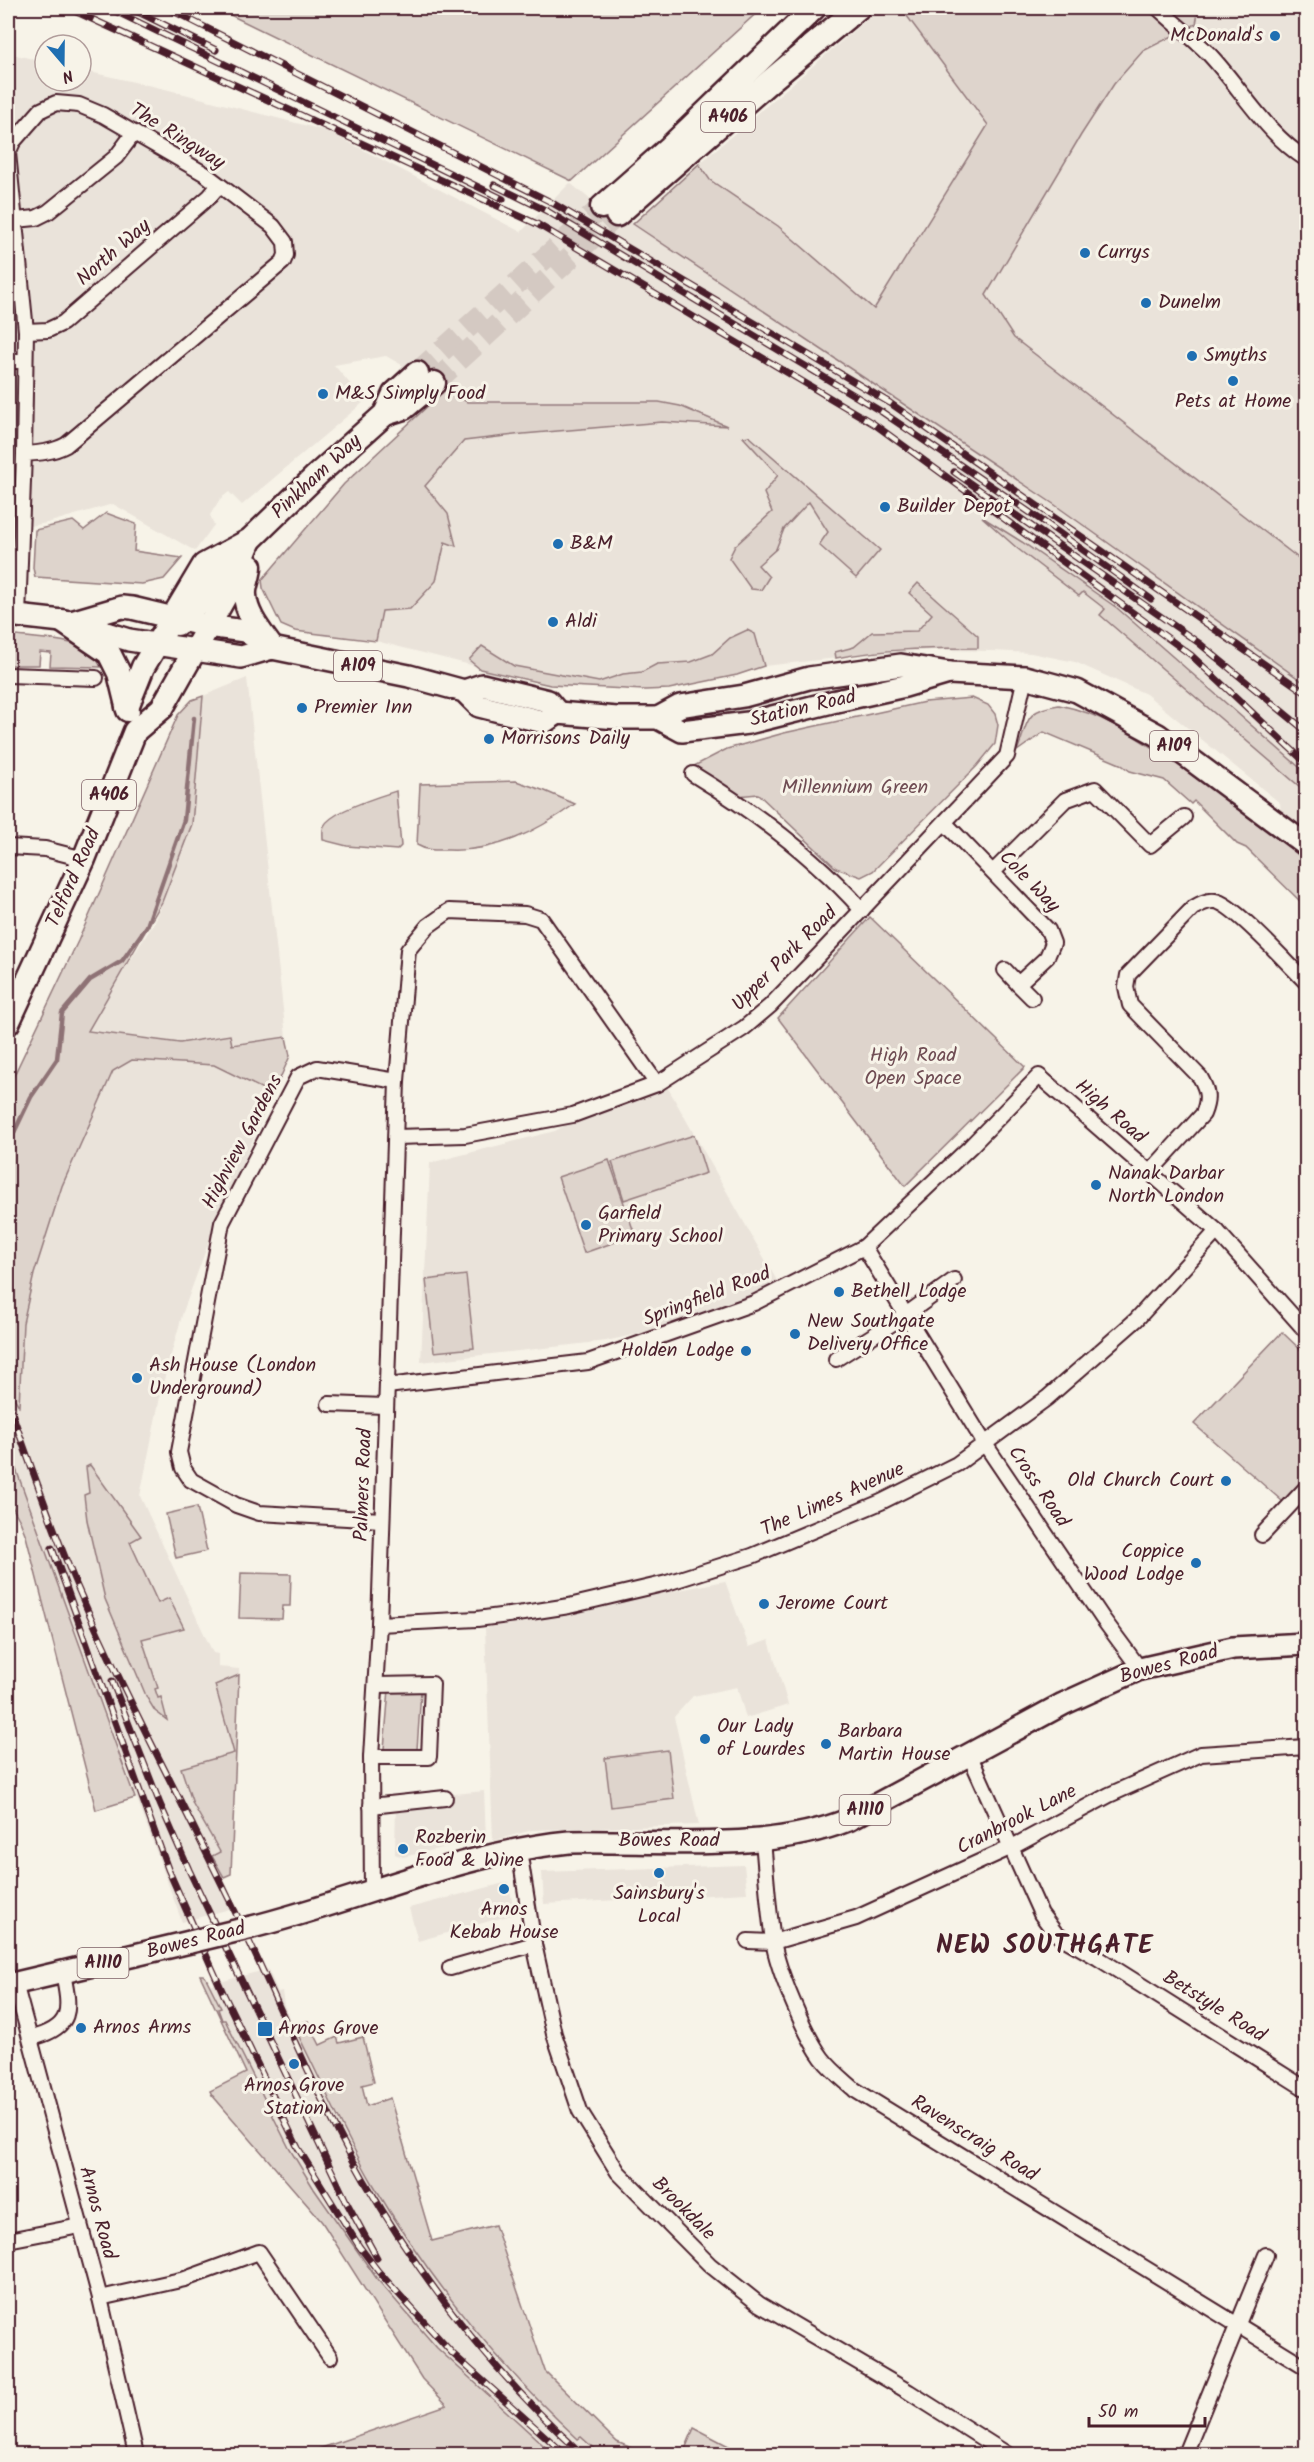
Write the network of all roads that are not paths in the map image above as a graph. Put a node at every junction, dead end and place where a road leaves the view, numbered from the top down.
1 (814, 8) edge
2 (1158, 8) edge
3 (850, 15) edge
4 (134, 133) junction
5 (1306, 159) edge
6 (219, 185) junction
7 (16, 220) junction
8 (12, 241) edge
9 (26, 331) junction
10 (8, 361) edge
11 (25, 361) junction
12 (425, 378) tunnel mouth
13 (24, 454) junction
14 (247, 549) junction
15 (13, 616) edge
16 (176, 618) junction
17 (67, 621) junction
18 (207, 626) junction
19 (157, 643) junction
20 (272, 648) junction
21 (194, 650) junction
22 (950, 673) junction
23 (8, 675) edge
24 (1025, 676) junction
25 (96, 678) dead end
26 (796, 682) junction
27 (832, 702) junction
28 (128, 707) junction
29 (658, 718) junction
30 (135, 731) junction
31 (693, 774) dead end
32 (1184, 817) dead end
33 (945, 823) junction
34 (1306, 845) edge
35 (8, 847) edge
36 (84, 859) junction
37 (993, 872) junction
38 (862, 910) junction
39 (1005, 970) dead end
40 (1306, 982) edge
41 (1018, 984) junction
42 (1032, 998) dead end
43 (8, 1023) edge
44 (1039, 1076) joint
45 (398, 1081) junction
46 (657, 1084) junction
47 (396, 1137) junction
48 (1150, 1172) junction
49 (1218, 1232) junction
50 (864, 1247) junction
51 (954, 1280) dead end
52 (907, 1314) junction
53 (1306, 1331) edge
54 (836, 1359) dead end
55 (387, 1386) junction
56 (329, 1404) dead end
57 (385, 1406) junction
58 (985, 1444) junction
59 (1306, 1489) edge
60 (382, 1520) junction
61 (1262, 1535) dead end
62 (379, 1624) junction
63 (1306, 1644) edge
64 (1140, 1669) junction
65 (376, 1685) junction
66 (1306, 1747) edge
67 (969, 1754) junction
68 (371, 1757) junction
69 (445, 1798) dead end
70 (371, 1806) junction
71 (763, 1840) junction
72 (1012, 1847) junction
73 (519, 1850) junction
74 (372, 1891) junction
75 (748, 1941) dead end
76 (773, 1942) junction
77 (534, 1944) junction
78 (450, 1968) dead end
79 (63, 1973) junction
80 (11, 1984) edge
81 (31, 2038) junction
82 (1306, 2089) edge
83 (80, 2226) junction
84 (8, 2240) edge
85 (1266, 2255) dead end
86 (100, 2298) junction
87 (1239, 2325) junction
88 (330, 2357) dead end
89 (1306, 2367) edge
90 (136, 2454) edge
91 (1007, 2454) edge
92 (1185, 2454) edge

1 - 3 highway, A406
2 - 5 street
4 - 6 street, The Ringway
4 - 7 street
4 - 7 street, The Ringway
6 - 9 street, North Way
6 - 13 street, The Ringway
7 - 8 street, The Ringway
8 - 9 street, The Ringway
9 - 11 street, The Ringway
10 - 11 street
11 - 13 street, The Ringway
12 - 14 highway, Pinkham Way / A406
13 - 15 street, The Ringway
14 - 16 highway
14 - 18 highway, Pinkham Way / A406
14 - 20 highway
15 - 17 main road, A109
16 - 17 main road, A109
16 - 18 main road, A109
16 - 19 highway
17 - 19 main road, A109
17 - 28 highway
18 - 20 main road, Station Road / A109
18 - 21 highway, A406
19 - 21 main road, A109
19 - 28 highway
20 - 21 main road, Station Road / A109
20 - 29 main road, Station Road / A109
21 - 30 highway, Telford Road / A406
22 - 24 main road, Station Road / A109
22 - 26 main road, Station Road / A109
22 - 27 main road, Station Road / A109
23 - 25 street
24 - 33 street, Upper Park Road
24 - 34 main road, Station Road / A109
26 - 27 main road
26 - 29 main road, Station Road / A109
27 - 29 main road, Station Road / A109
28 - 30 highway
30 - 36 highway, Telford Road / A406
31 - 38 street
32 - 37 street
33 - 37 street, Cole Way
33 - 38 street, Upper Park Road
35 - 36 street
36 - 43 highway, Telford Road / A406
37 - 41 street, Cole Way
38 - 46 street, Upper Park Road
39 - 41 street
40 - 48 street
41 - 42 street
44 - 48 street, High Road
44 - 50 street, Springfield Road
45 - 46 street, Palmers Road
45 - 47 street, Palmers Road
45 - 60 street, Highview Gardens
46 - 47 street, Upper Park Road
47 - 55 street, Palmers Road
48 - 49 street, High Road
49 - 53 street, High Road
49 - 58 street, The Limes Avenue
50 - 52 street, Cross Road
50 - 55 street, Springfield Road
51 - 52 street
52 - 54 street
52 - 58 street, Cross Road
55 - 57 street, Palmers Road
56 - 57 street
57 - 60 street, Palmers Road
58 - 62 street, The Limes Avenue
58 - 64 street, Cross Road
59 - 61 street
60 - 62 street, Palmers Road
62 - 65 street, Palmers Road
63 - 64 main road, Bowes Road / A1110
64 - 67 main road, Bowes Road / A1110
65 - 68 street, Palmers Road
65 - 68 street
66 - 72 street, Cranbrook Lane
67 - 71 main road, Bowes Road / A1110
67 - 72 street, Betstyle Road
68 - 70 street, Palmers Road
69 - 70 street
70 - 74 street, Palmers Road
71 - 73 main road, Bowes Road / A1110
71 - 76 street, Ravenscraig Road
72 - 76 street, Cranbrook Lane
72 - 82 street, Betstyle Road
73 - 74 main road, Bowes Road / A1110
73 - 77 street, Brookdale
74 - 79 main road, Bowes Road / A1110, bridge
75 - 76 street, Cranbrook Lane
76 - 87 street, Ravenscraig Road
77 - 78 street
77 - 91 street, Brookdale
79 - 80 main road, Bowes Road / A1110
79 - 81 street
80 - 81 street, Arnos Road
81 - 83 street, Arnos Road
83 - 84 street
83 - 86 street, Arnos Road
85 - 87 street
86 - 88 street
86 - 90 street, Arnos Road
87 - 89 street, Ravenscraig Road
87 - 92 street

